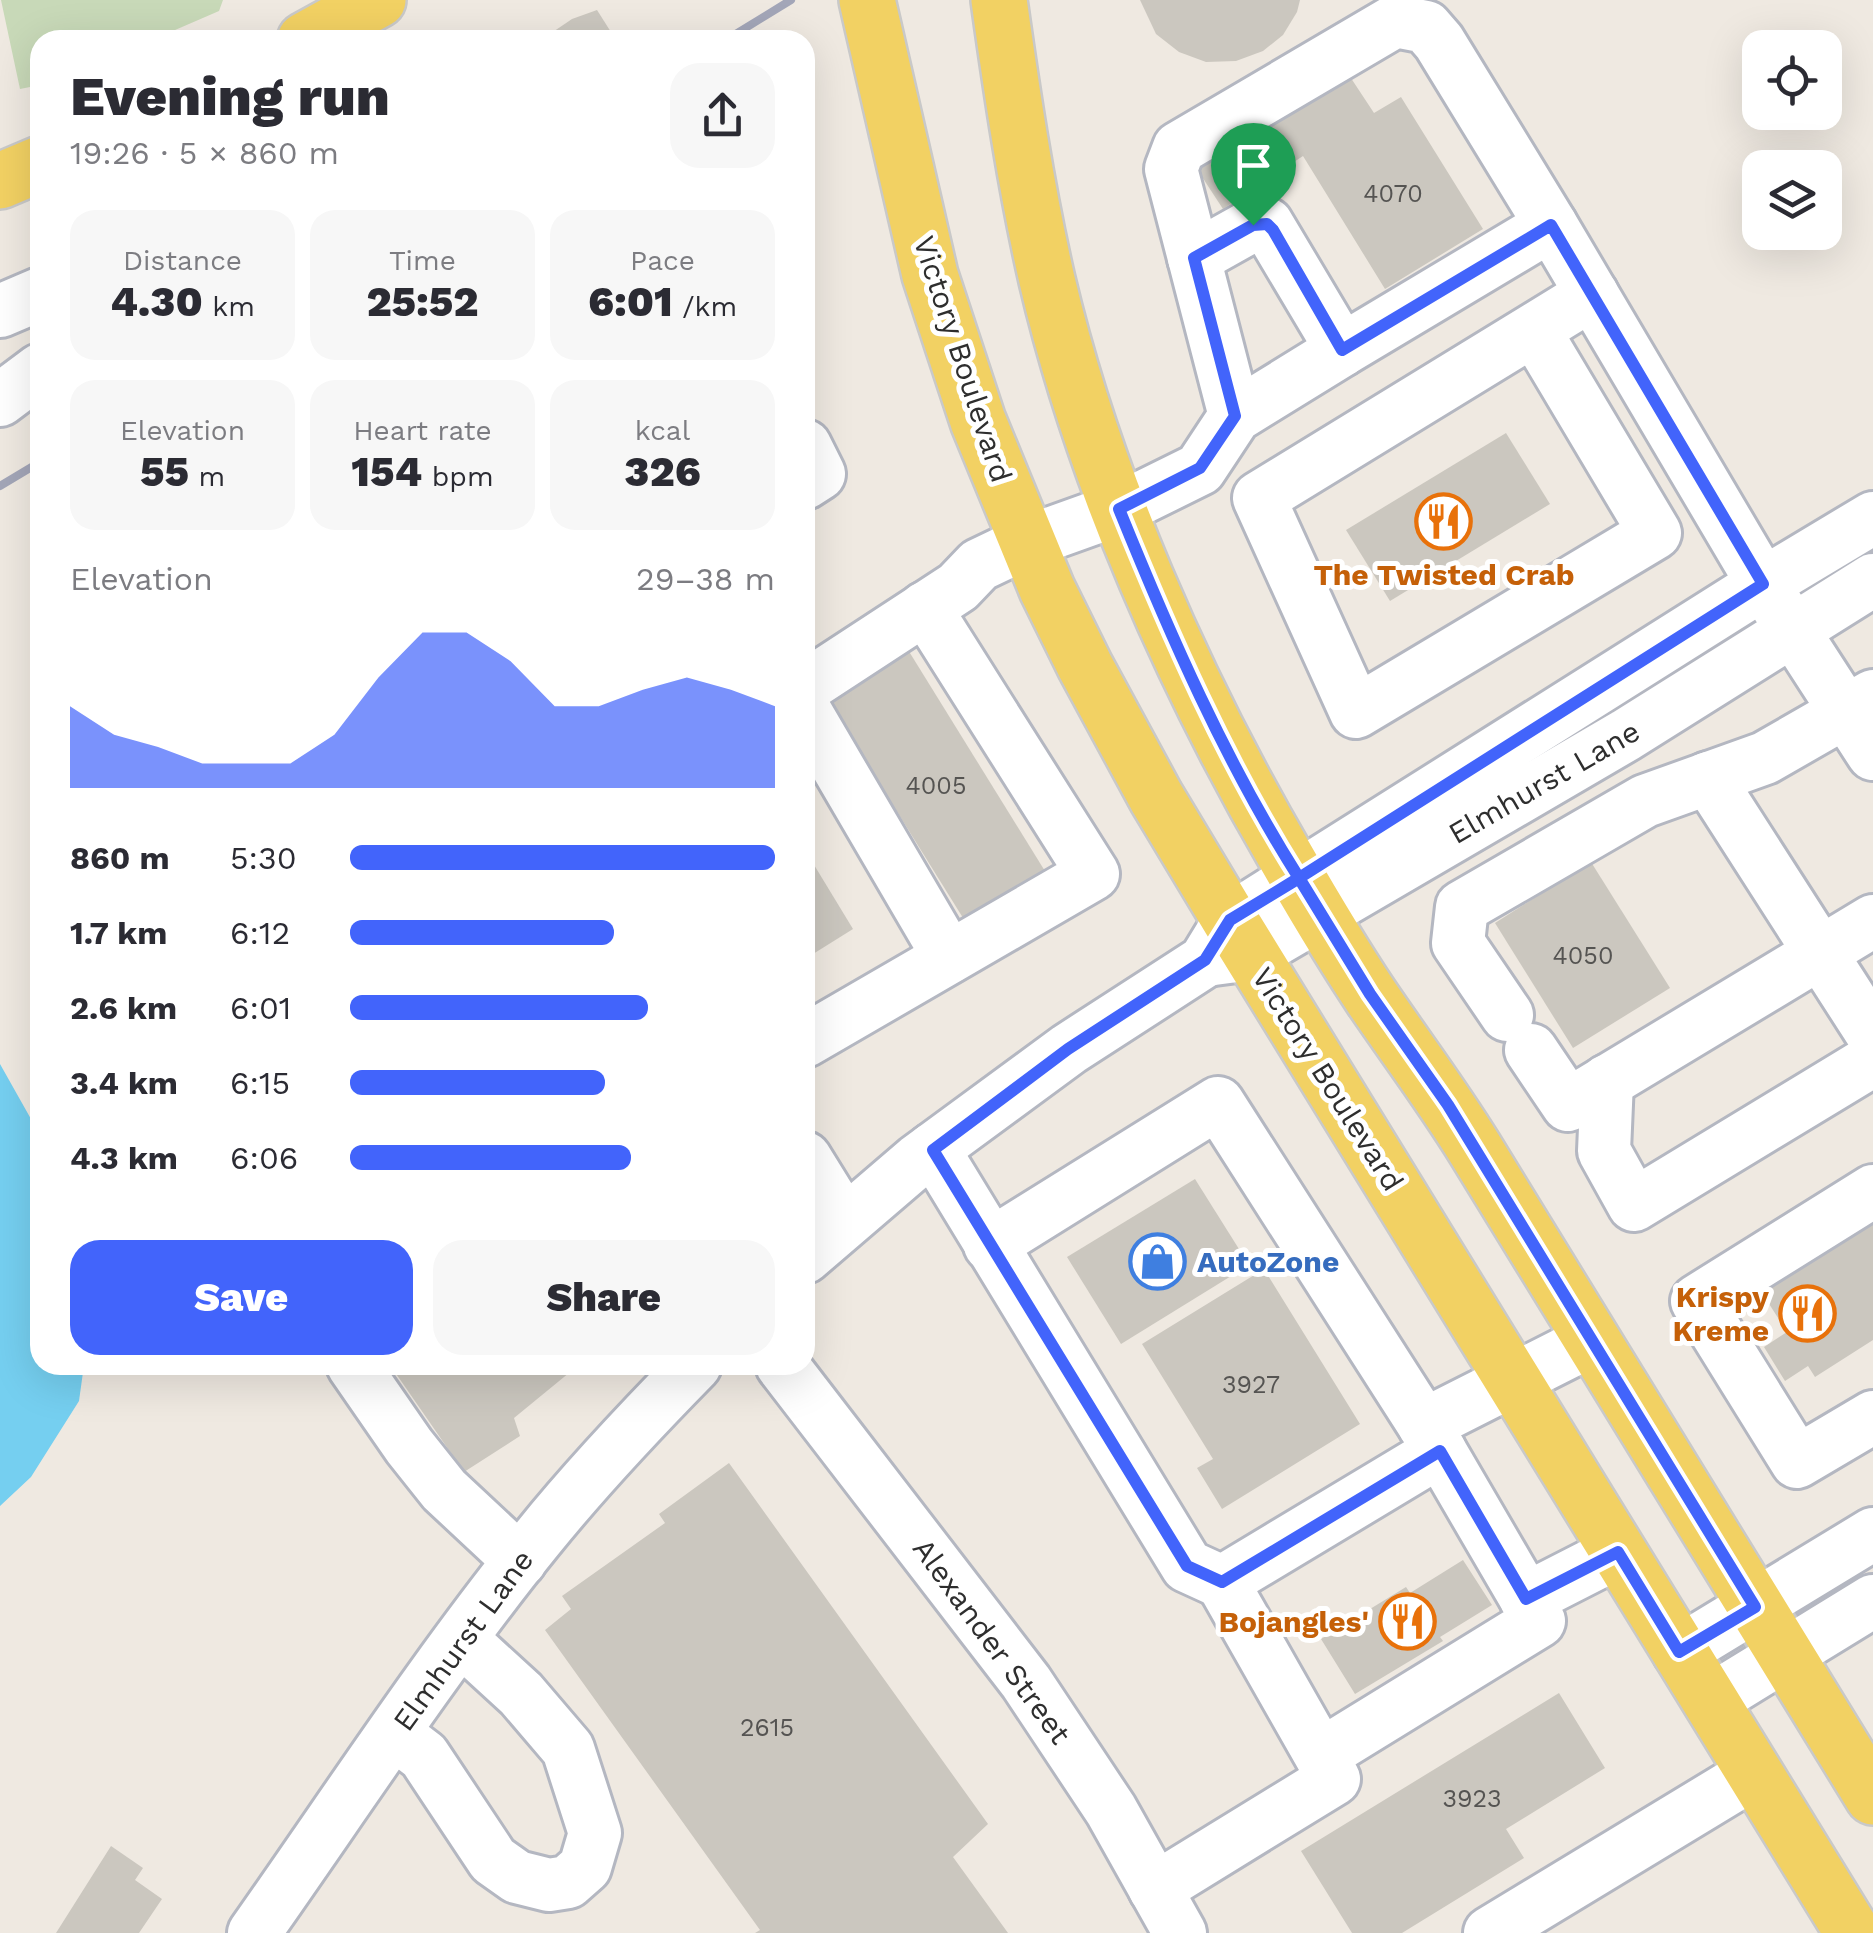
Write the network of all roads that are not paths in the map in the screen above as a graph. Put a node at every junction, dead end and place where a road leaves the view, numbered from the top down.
1 (378, 0) edge
2 (867, 0) edge
3 (999, 0) edge
4 (323, 30) edge
5 (30, 168) edge
6 (0, 182) edge
7 (1551, 225) junction
8 (1194, 258) junction
9 (1592, 294) junction
10 (30, 298) edge
11 (0, 310) edge
12 (1534, 330) junction
13 (1342, 350) junction
14 (30, 378) edge
15 (0, 400) edge
16 (1235, 416) junction
17 (1200, 468) junction
18 (1259, 498) junction
19 (1119, 509) junction
20 (1873, 518) edge
21 (1037, 566) junction
22 (1873, 580) edge
23 (1763, 584) junction
24 (942, 598) junction
25 (1792, 630) junction
26 (815, 681) edge
27 (1864, 720) edge
28 (815, 727) edge
29 (1708, 778) junction
30 (1309, 895) junction
31 (1873, 921) edge
32 (1229, 945) junction
33 (1822, 952) junction
34 (949, 958) junction
35 (815, 1034) edge
36 (1873, 1035) edge
37 (1873, 1060) edge
38 (1607, 1081) junction
39 (933, 1150) junction
40 (815, 1174) edge
41 (1873, 1191) edge
42 (844, 1222) junction
43 (990, 1244) junction
44 (815, 1248) edge
45 (1592, 1340) junction
46 (360, 1375) edge
47 (684, 1375) edge
48 (790, 1375) edge
49 (1514, 1379) junction
50 (1873, 1418) edge
51 (1432, 1438) junction
52 (1873, 1534) edge
53 (1618, 1552) junction
54 (520, 1561) junction
55 (1222, 1582) junction
56 (1873, 1601) edge
57 (1755, 1607) junction
58 (1532, 1610) junction
59 (461, 1639) junction
60 (1679, 1652) junction
61 (1786, 1656) junction
62 (1710, 1701) junction
63 (394, 1734) junction
64 (1321, 1756) junction
65 (1754, 1773) junction
66 (1873, 1798) edge
67 (1168, 1911) edge
68 (254, 1933) edge
69 (1490, 1933) edge
70 (1853, 1933) edge

1 - 4 main road
2 - 21 main road, Victory Boulevard
3 - 19 main road
5 - 6 main road
7 - 8 street
7 - 9 street
7 - 13 street
8 - 13 street
8 - 16 street
9 - 12 street
9 - 23 street
10 - 11 street
12 - 18 street
12 - 18 street
13 - 16 street
14 - 15 street
16 - 17 street
17 - 18 street
17 - 19 street
19 - 21 street
19 - 30 main road
20 - 23 street, Elmhurst Lane
21 - 24 street
21 - 32 main road, Victory Boulevard
22 - 25 street, Elmhurst Lane
23 - 25 street
23 - 30 street, Elmhurst Lane
24 - 26 street
24 - 34 street
25 - 27 street
25 - 30 street, Elmhurst Lane
27 - 29 street
28 - 34 street
29 - 33 street
29 - 38 street
30 - 32 street, Elmhurst Lane
30 - 45 main road
31 - 33 street
32 - 39 street, Elmhurst Lane
32 - 49 main road, Victory Boulevard
33 - 36 street
33 - 38 street
34 - 35 street
37 - 38 street
39 - 42 street, Elmhurst Lane
39 - 43 street
40 - 42 street
41 - 50 street
42 - 44 street, Elmhurst Lane
43 - 51 street
43 - 55 street
45 - 49 street
45 - 57 main road
46 - 54 street
47 - 54 street, Elmhurst Lane
48 - 67 street, Alexander Street
49 - 51 street
49 - 53 main road, Victory Boulevard
51 - 55 street
51 - 58 street
52 - 57 street
53 - 58 street
53 - 60 main road, Victory Boulevard
54 - 59 street, Elmhurst Lane
55 - 64 street
56 - 61 street
57 - 60 street
57 - 61 main road
58 - 64 street
59 - 63 street, Elmhurst Lane
59 - 63 street
60 - 62 main road, Victory Boulevard
61 - 62 street
61 - 66 main road
62 - 65 main road, Victory Boulevard
63 - 68 street, Elmhurst Lane
64 - 67 street
65 - 69 street
65 - 70 main road, Victory Boulevard

